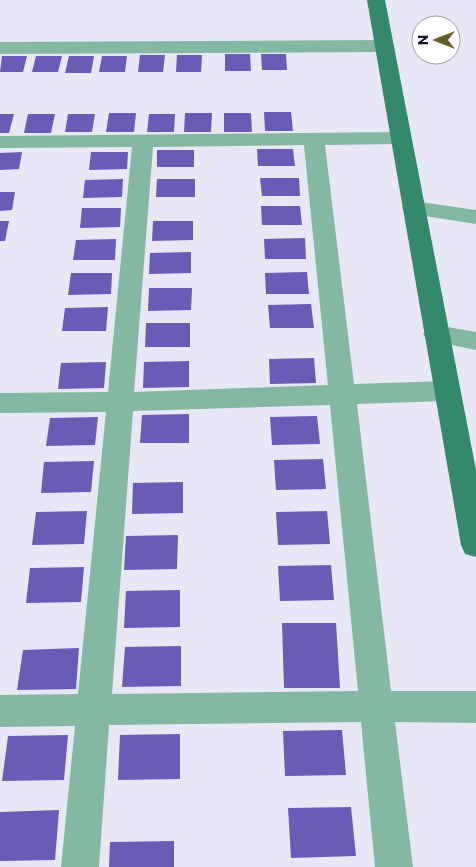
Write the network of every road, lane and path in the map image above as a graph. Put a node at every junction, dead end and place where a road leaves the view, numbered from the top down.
1 (376, 0) edge
2 (385, 46) junction
3 (0, 48) edge
4 (401, 138) junction
5 (314, 139) junction
6 (143, 140) junction
7 (0, 142) edge
8 (413, 208) junction
9 (476, 217) edge
10 (436, 334) junction
11 (476, 341) edge
12 (447, 391) junction
13 (342, 396) junction
14 (121, 402) junction
15 (0, 403) edge
16 (476, 545) edge
17 (376, 706) junction
18 (476, 707) edge
19 (94, 709) junction
20 (0, 711) edge
21 (80, 867) edge
22 (394, 867) edge

1 - 2 main road
2 - 3 street
2 - 4 main road
4 - 5 street
4 - 8 main road
5 - 6 street
5 - 13 street
6 - 7 street
6 - 14 street
8 - 9 street
8 - 10 main road
10 - 11 street
10 - 12 main road
12 - 13 street
12 - 16 main road
13 - 14 street
13 - 17 street
14 - 15 street
14 - 19 street
17 - 18 street
17 - 19 street
17 - 22 street
19 - 20 street
19 - 21 street

